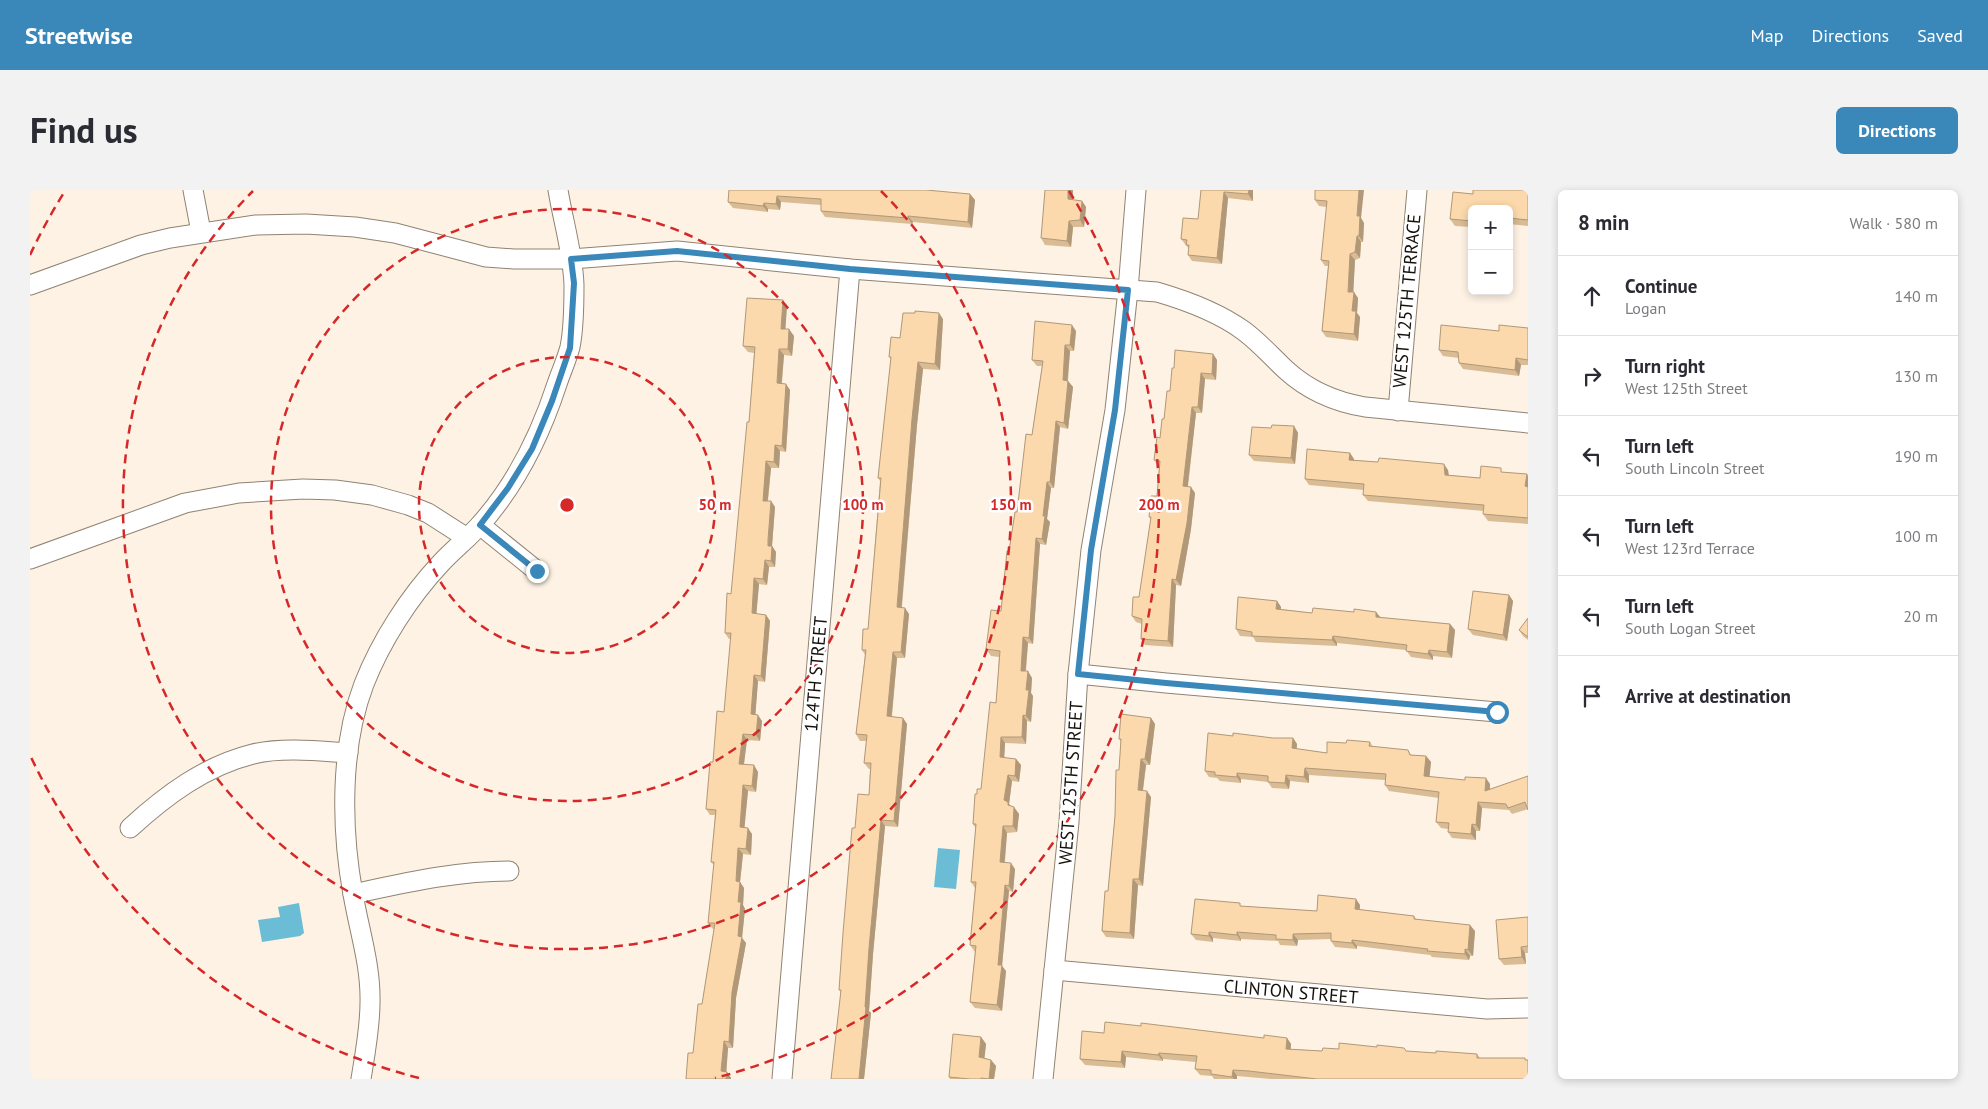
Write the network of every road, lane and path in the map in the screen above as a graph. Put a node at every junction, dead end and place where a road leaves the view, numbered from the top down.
1 (193, 190) edge
2 (558, 190) edge
3 (1136, 190) edge
4 (1417, 190) edge
5 (201, 232) junction
6 (571, 259) junction
7 (850, 269) junction
8 (30, 284) edge
9 (1128, 290) junction
10 (1398, 411) junction
11 (1528, 423) edge
12 (473, 531) junction
13 (30, 559) edge
14 (537, 571) dead end
15 (1078, 674) junction
16 (1497, 712) dead end
17 (348, 753) junction
18 (130, 828) dead end
19 (509, 871) dead end
20 (353, 894) junction
21 (1054, 970) junction
22 (1528, 1008) edge
23 (361, 1079) edge
24 (782, 1079) edge
25 (1043, 1079) edge

1 - 5 street
2 - 6 street
3 - 9 street, WEST 125TH STREET
4 - 10 street, WEST 125TH TERRACE
5 - 6 street
5 - 8 street
6 - 7 street
6 - 12 street
7 - 9 street
7 - 24 street, 124TH STREET
9 - 10 street
9 - 15 street, WEST 125TH STREET
10 - 11 street
12 - 13 street
12 - 14 street
12 - 17 street
15 - 16 street
15 - 21 street, WEST 125TH STREET
17 - 18 street
17 - 20 street
19 - 20 street
20 - 23 street
21 - 22 street, CLINTON STREET
21 - 25 street, WEST 125TH STREET

